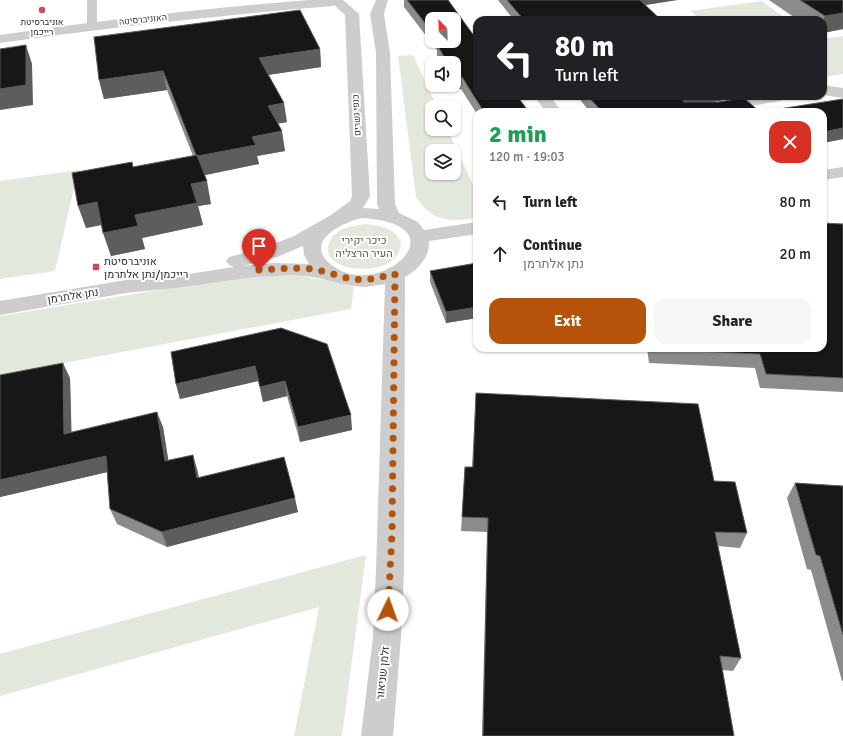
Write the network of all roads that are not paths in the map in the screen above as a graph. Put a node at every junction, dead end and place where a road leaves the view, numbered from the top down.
1 (92, 0) edge
2 (284, 0) edge
3 (333, 2) edge
4 (373, 2) edge
5 (244, 9) junction
6 (92, 26) junction
7 (42, 32) junction
8 (0, 34) edge
9 (0, 40) edge
10 (827, 91) edge
11 (843, 93) edge
12 (748, 100) edge
13 (709, 108) edge
14 (843, 172) edge
15 (827, 174) edge
16 (391, 216) junction
17 (328, 225) junction
18 (473, 229) edge
19 (418, 237) junction
20 (332, 274) junction
21 (395, 274) junction
22 (145, 284) junction
23 (0, 308) edge
24 (377, 736) edge

1 - 6 lane
2 - 5 street, האוניברסיטה
3 - 4 street, האוניברסיטה
3 - 5 street, האוניברסיטה
3 - 17 street, כנפי נשרים
4 - 16 street
5 - 6 street, האוניברסיטה
6 - 7 street, האוניברסיטה
7 - 8 street, האוניברסיטה
7 - 9 street, האוניברסיטה
10 - 11 street
12 - 13 street
14 - 15 street
16 - 17 street
16 - 19 street
17 - 20 street
17 - 22 street, נתן אלתרמן
18 - 19 street
19 - 21 street
20 - 21 street
20 - 22 street, נתן אלתרמן
21 - 24 street, זלמן שניאור
22 - 23 street, נתן אלתרמן

